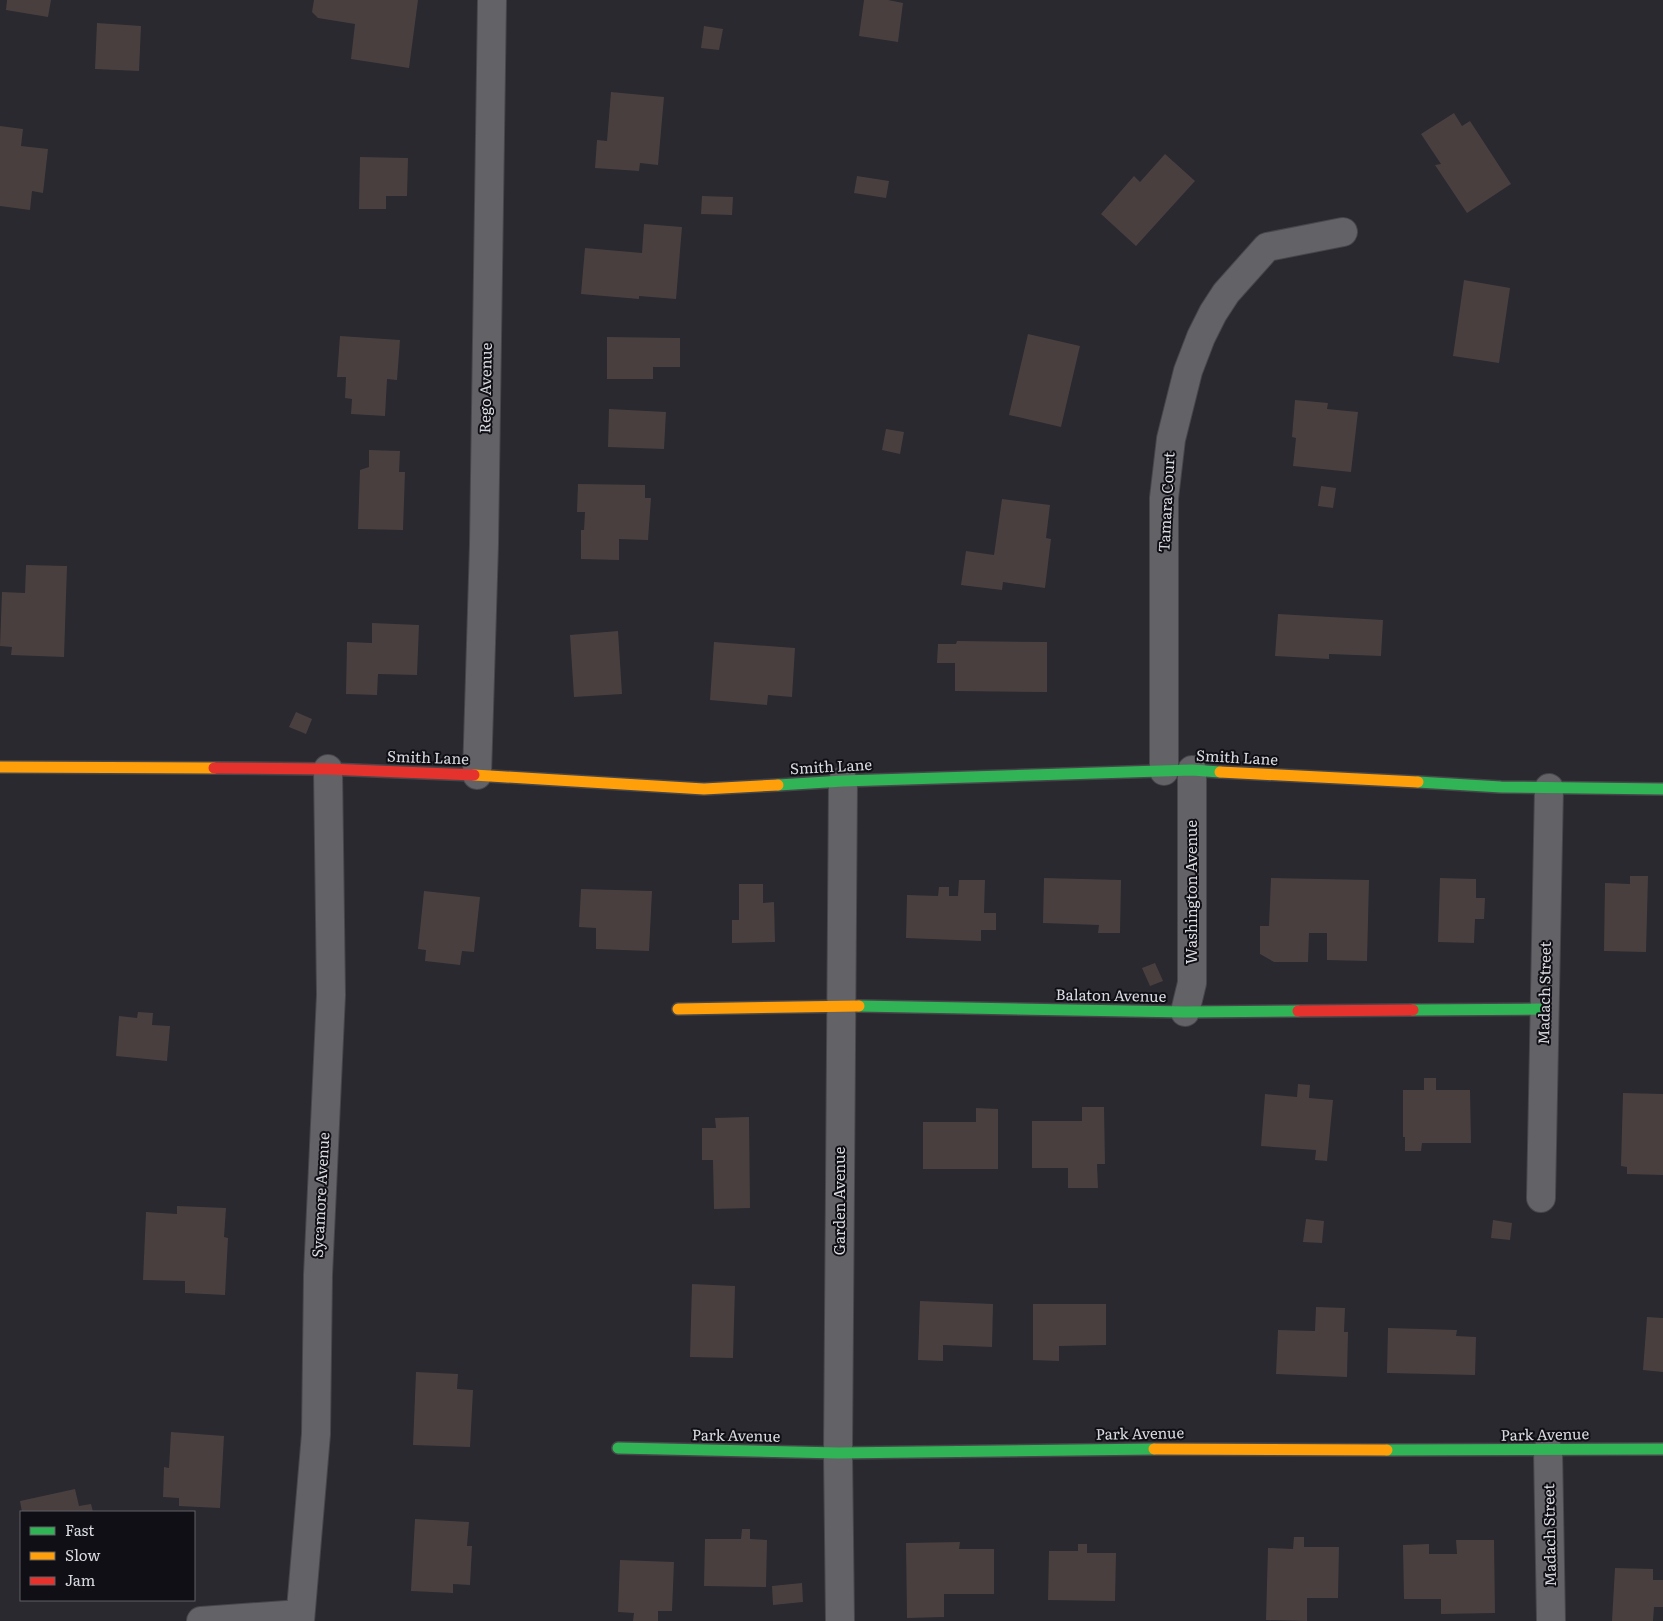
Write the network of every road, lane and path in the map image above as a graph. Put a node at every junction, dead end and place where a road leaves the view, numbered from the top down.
1 (492, 0) edge
2 (1343, 232) dead end
3 (0, 767) edge
4 (328, 769) junction
5 (1192, 770) junction
6 (1164, 771) junction
7 (477, 775) junction
8 (843, 781) junction
9 (1549, 788) junction
10 (1663, 789) edge
11 (842, 1006) junction
12 (678, 1009) dead end
13 (1545, 1009) junction
14 (1185, 1012) junction
15 (1541, 1198) dead end
16 (618, 1448) dead end
17 (1663, 1449) edge
18 (1548, 1450) junction
19 (838, 1453) junction
20 (300, 1618) edge
21 (201, 1621) edge
22 (840, 1621) edge
23 (1551, 1621) edge

1 - 7 street, Rego Avenue
2 - 6 street, Tamara Court
3 - 4 street, Smith Lane
4 - 7 street, Smith Lane
4 - 20 street, Sycamore Avenue
5 - 6 street, Smith Lane
5 - 9 street, Smith Lane
5 - 14 street, Washington Avenue
6 - 8 street, Smith Lane
7 - 8 street, Smith Lane
8 - 11 street, Garden Avenue
9 - 10 street, Smith Lane
9 - 13 street, Madach Street
11 - 12 street, Balaton Avenue
11 - 14 street, Balaton Avenue
11 - 19 street, Garden Avenue
13 - 14 street, Balaton Avenue
13 - 15 street, Madach Street
16 - 19 street, Park Avenue
17 - 18 street, Park Avenue
18 - 19 street, Park Avenue
18 - 23 street, Madach Street
19 - 22 street, Garden Avenue
20 - 21 street

